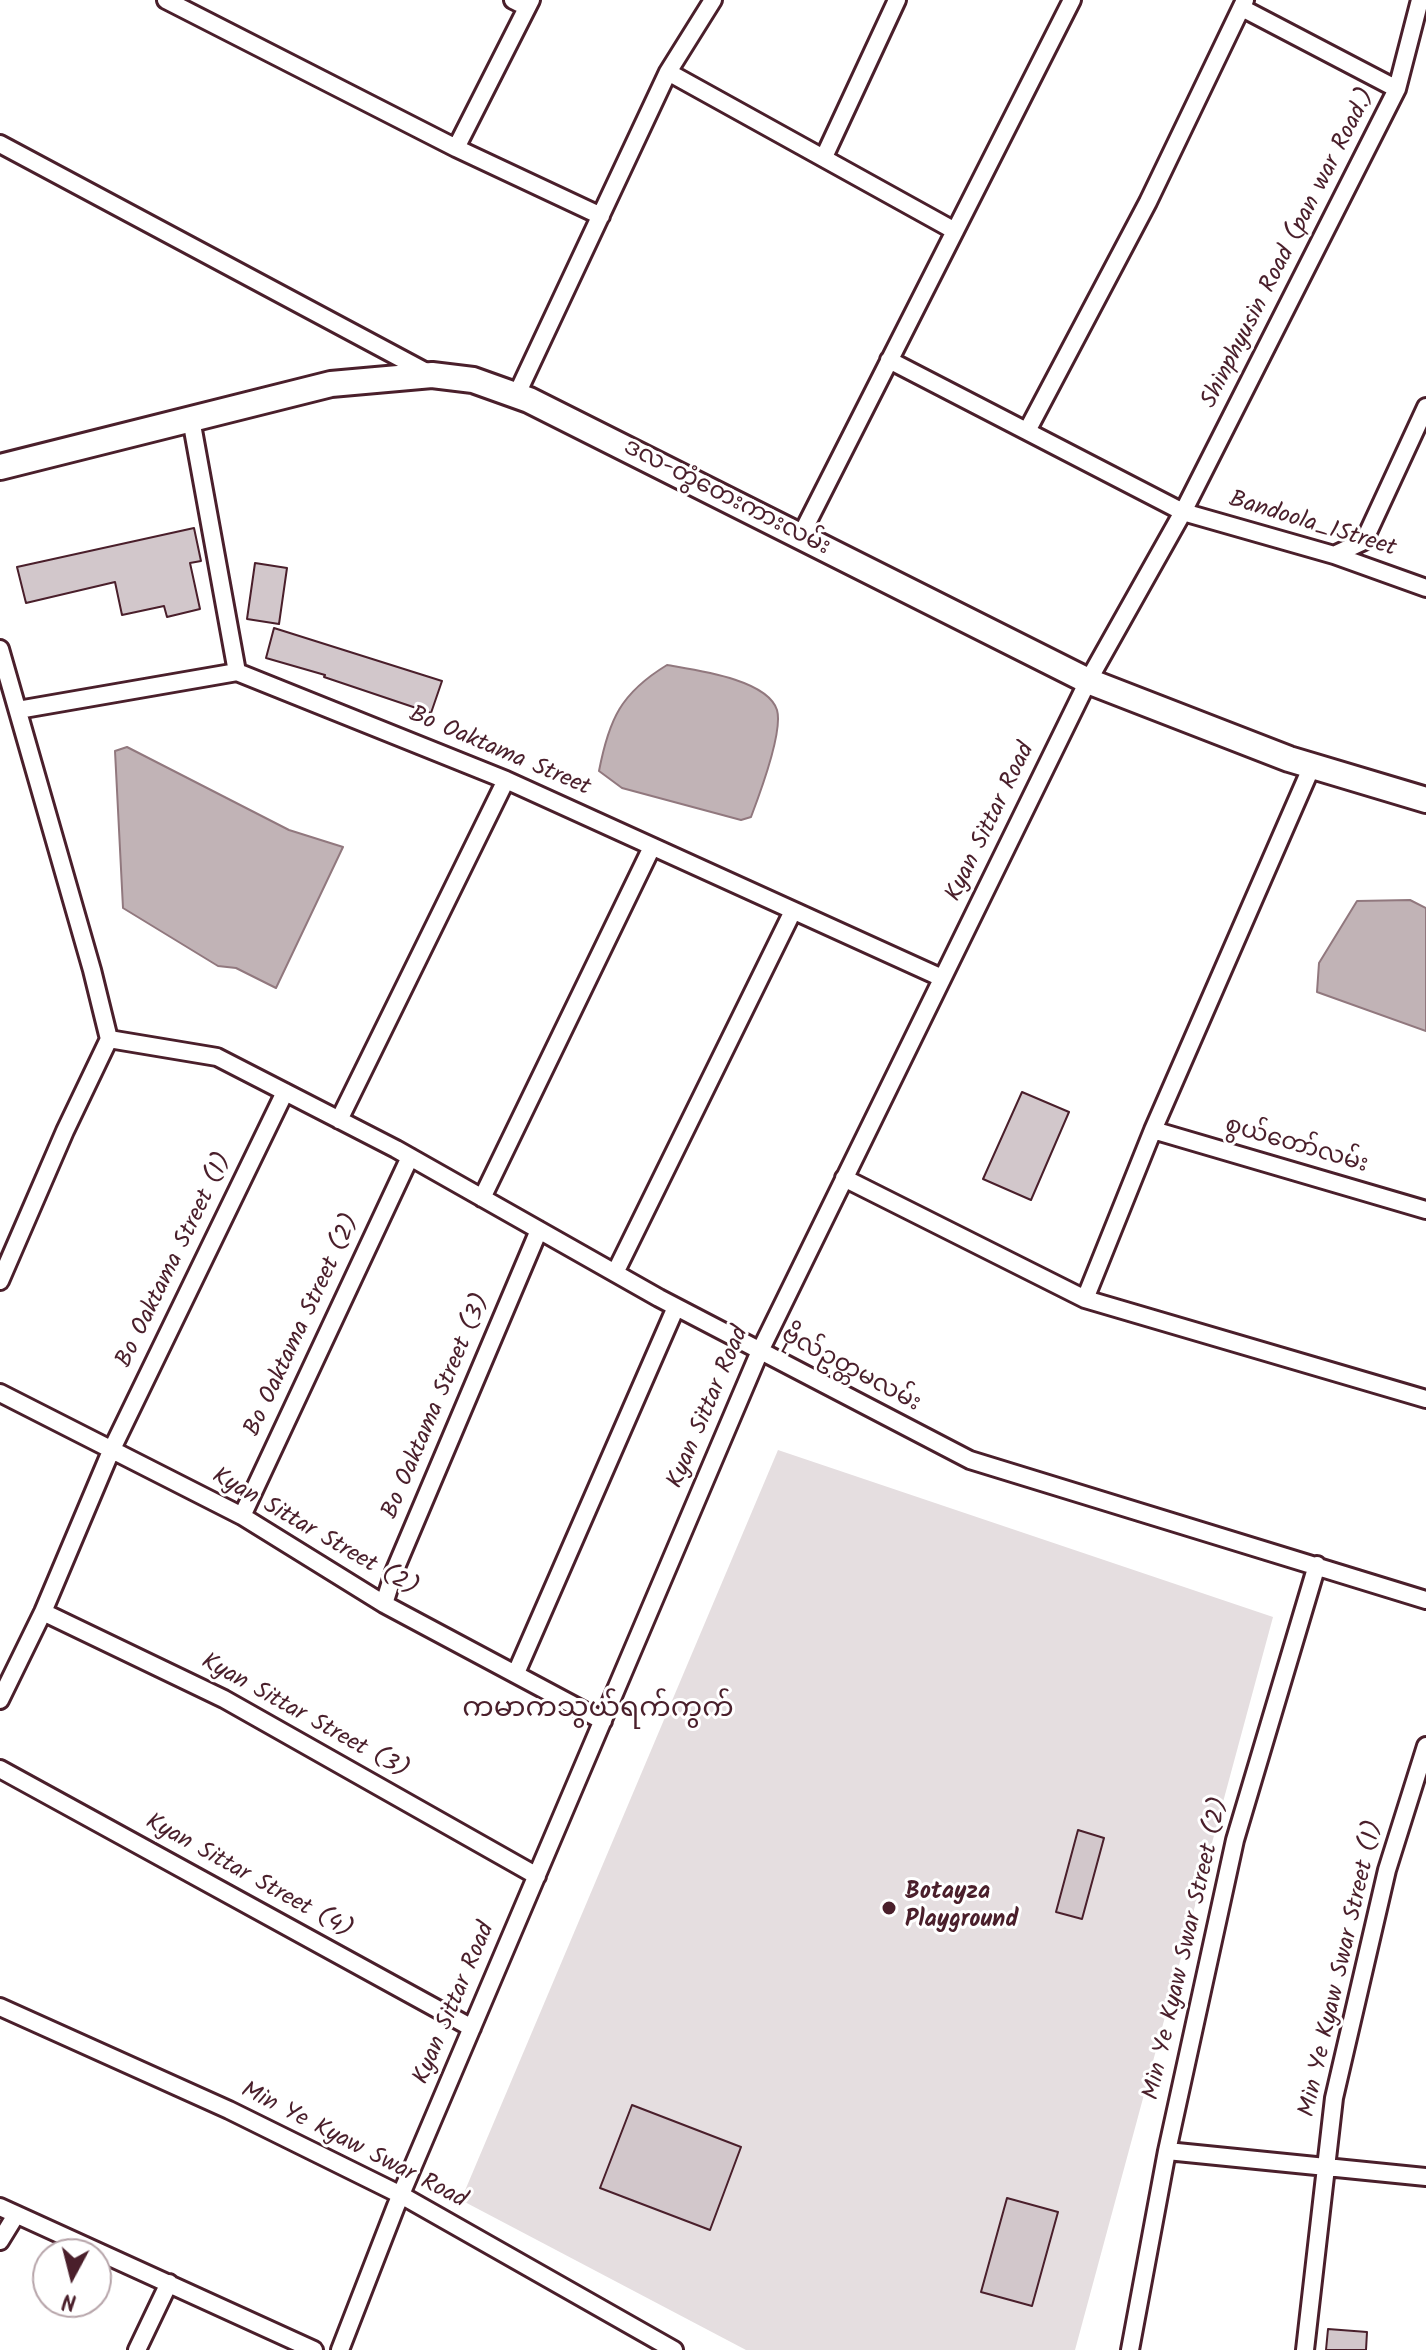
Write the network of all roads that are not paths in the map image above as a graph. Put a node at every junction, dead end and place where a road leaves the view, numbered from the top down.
1 (166, 0) edge
2 (713, 0) edge
3 (897, 0) edge
4 (1072, 0) edge
5 (1420, 0) edge
6 (524, 2) edge
7 (1243, 4) edge
8 (668, 72) junction
9 (1397, 89) junction
10 (0, 144) edge
11 (456, 148) junction
12 (824, 157) junction
13 (601, 216) junction
14 (955, 231) junction
15 (889, 360) junction
16 (432, 375) junction
17 (516, 396) junction
18 (1426, 407) edge
19 (191, 419) junction
20 (1027, 431) junction
21 (1420, 433) edge
22 (0, 467) edge
23 (1183, 512) junction
24 (800, 537) junction
25 (1334, 555) junction
26 (1426, 588) edge
27 (0, 649) edge
28 (237, 672) junction
29 (1088, 681) junction
30 (18, 710) junction
31 (1312, 766) junction
32 (506, 780) junction
33 (1426, 800) edge
34 (652, 847) junction
35 (793, 911) junction
36 (942, 978) junction
37 (109, 1039) junction
38 (285, 1092) junction
39 (339, 1120) junction
40 (1153, 1130) junction
41 (410, 1157) junction
42 (844, 1178) junction
43 (482, 1198) junction
44 (1426, 1210) edge
45 (539, 1230) junction
46 (615, 1273) junction
47 (0, 1281) edge
48 (1085, 1299) junction
49 (676, 1307) junction
50 (760, 1351) junction
51 (0, 1393) edge
52 (1426, 1399) edge
53 (111, 1451) junction
54 (242, 1516) junction
55 (1317, 1565) junction
56 (1426, 1600) edge
57 (384, 1604) junction
58 (43, 1612) junction
59 (516, 1673) junction
60 (0, 1700) edge
61 (603, 1721) junction
62 (1426, 1746) edge
63 (0, 1769) edge
64 (537, 1876) junction
65 (0, 2007) edge
66 (472, 2028) junction
67 (1167, 2151) junction
68 (1325, 2166) junction
69 (1426, 2177) edge
70 (401, 2195) junction
71 (0, 2207) edge
72 (16, 2215) junction
73 (0, 2241) edge
74 (169, 2283) junction
75 (137, 2350) edge
76 (314, 2350) edge
77 (340, 2350) edge
78 (674, 2350) edge
79 (1130, 2350) edge
80 (1305, 2350) edge

1 - 11 street
2 - 8 street
3 - 12 street
4 - 14 street
5 - 9 street, Shinphyusin Road (pan war Road.)
6 - 11 street
7 - 9 street
7 - 20 street
8 - 12 street
8 - 13 street
9 - 23 street, Shinphyusin Road (pan war Road.)
10 - 16 street
11 - 13 street
12 - 14 street
13 - 17 street
14 - 15 street
15 - 20 street, Bandoola_1Street
15 - 24 street
16 - 17 main road, ဒလ-တွံတေးကားလမ်း
16 - 19 main road, ဒလ-တွံတေးကားလမ်း
17 - 24 main road, ဒလ-တွံတေးကားလမ်း
18 - 21 street
19 - 22 main road, ဒလ-တွံတေးကားလမ်း
19 - 28 street
20 - 23 street, Bandoola_1Street
21 - 25 street
23 - 25 street, Bandoola_1Street
23 - 29 street, Kyan Sittar Road
24 - 29 main road, ဒလ-တွံတေးကားလမ်း
25 - 26 street, Bandoola_1Street
27 - 30 street
28 - 30 street
28 - 32 street, Bo Oaktama Street
29 - 31 main road, ဒလ-တွံတေးကားလမ်း
29 - 36 street, Kyan Sittar Road
30 - 37 street
31 - 33 main road, ဒလ-တွံတေးကားလမ်း
31 - 40 street
32 - 34 street, Bo Oaktama Street
32 - 39 street
34 - 35 street, Bo Oaktama Street
34 - 43 street
35 - 36 street, Bo Oaktama Street
35 - 46 street
36 - 42 street, Kyan Sittar Road
37 - 38 street, ဗိုလ်ဥတ္တမလမ်း
37 - 47 street
38 - 39 street, ဗိုလ်ဥတ္တမလမ်း
38 - 53 street, Bo Oaktama Street (1)
39 - 41 street, ဗိုလ်ဥတ္တမလမ်း
40 - 44 street, စွယ်တော်လမ်း
40 - 48 street
41 - 43 street, ဗိုလ်ဥတ္တမလမ်း
41 - 54 street, Bo Oaktama Street (2)
42 - 48 street
42 - 50 street, Kyan Sittar Road
43 - 45 street, ဗိုလ်ဥတ္တမလမ်း
45 - 46 street, ဗိုလ်ဥတ္တမလမ်း
45 - 57 street, Bo Oaktama Street (3)
46 - 49 street, ဗိုလ်ဥတ္တမလမ်း
48 - 52 street
49 - 50 street, ဗိုလ်ဥတ္တမလမ်း
49 - 59 street
50 - 55 street, ဗိုလ်ဥတ္တမလမ်း
50 - 61 street, Kyan Sittar Road
51 - 53 street, Kyan Sittar Street (2)
53 - 54 street, Kyan Sittar Street (2)
53 - 58 street, Bo Oaktama Street (1)
54 - 57 street, Kyan Sittar Street (2)
55 - 56 street, ဗိုလ်ဥတ္တမလမ်း
55 - 67 street, Min Ye Kyaw Swar Street (2)
57 - 59 street, Kyan Sittar Street (2)
58 - 60 street, Bo Oaktama Street (1)
58 - 64 street, Kyan Sittar Street (3)
59 - 61 street, Kyan Sittar Street (2)
61 - 64 street, Kyan Sittar Road
62 - 68 street, Min Ye Kyaw Swar Street (1)
63 - 66 street, Kyan Sittar Street (4)
64 - 66 street, Kyan Sittar Road
65 - 70 street, Min Ye Kyaw Swar Road
66 - 70 street, Kyan Sittar Road
67 - 68 street
67 - 79 street, Min Ye Kyaw Swar Street (2)
68 - 69 street
68 - 80 street, Min Ye Kyaw Swar Street (1)
70 - 77 street, Kyan Sittar Road
70 - 78 street, Min Ye Kyaw Swar Road
71 - 72 street
72 - 73 street
72 - 74 street
74 - 75 street
74 - 76 street

